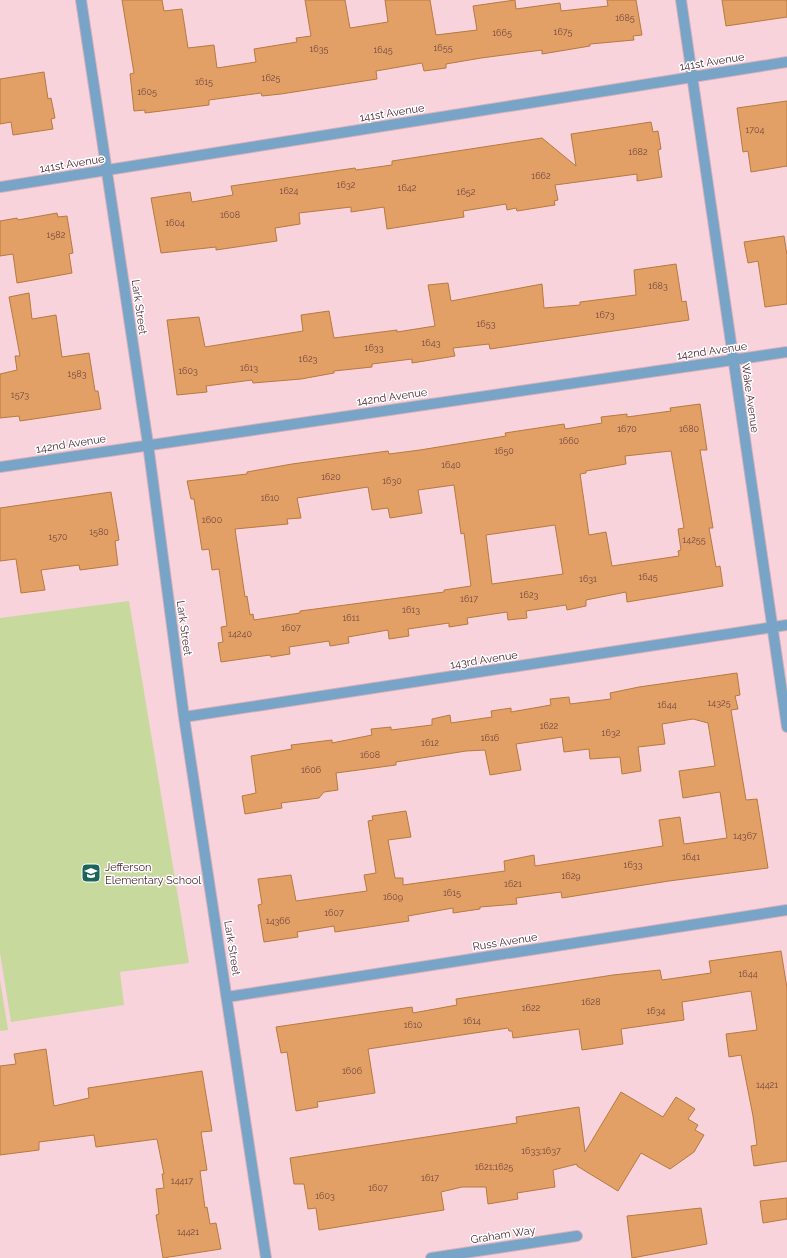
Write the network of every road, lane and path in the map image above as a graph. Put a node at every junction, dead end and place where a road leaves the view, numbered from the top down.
1 (81, 0) edge
2 (681, 0) edge
3 (787, 62) edge
4 (693, 78) junction
5 (107, 171) junction
6 (0, 187) edge
7 (787, 352) edge
8 (733, 360) junction
9 (148, 444) junction
10 (0, 467) edge
11 (787, 626) edge
12 (772, 628) junction
13 (184, 718) junction
14 (787, 727) edge
15 (787, 910) edge
16 (227, 997) junction
17 (577, 1236) dead end
18 (266, 1258) edge
19 (431, 1258) edge

1 - 5 street, Lark Street
2 - 4 street, Wake Avenue
3 - 4 street, 141st Avenue
4 - 5 street, 141st Avenue
4 - 8 street, Wake Avenue
5 - 6 street, 141st Avenue
5 - 9 street, Lark Street
7 - 8 street, 142nd Avenue
8 - 9 street, 142nd Avenue
8 - 12 street, Wake Avenue
9 - 10 street, 142nd Avenue
9 - 13 street, Lark Street
11 - 12 street, 143rd Avenue
12 - 13 street, 143rd Avenue
12 - 14 street, Wake Avenue
13 - 16 street, Lark Street
15 - 16 street, Russ Avenue
16 - 18 street, Lark Street
17 - 19 street, Graham Way

